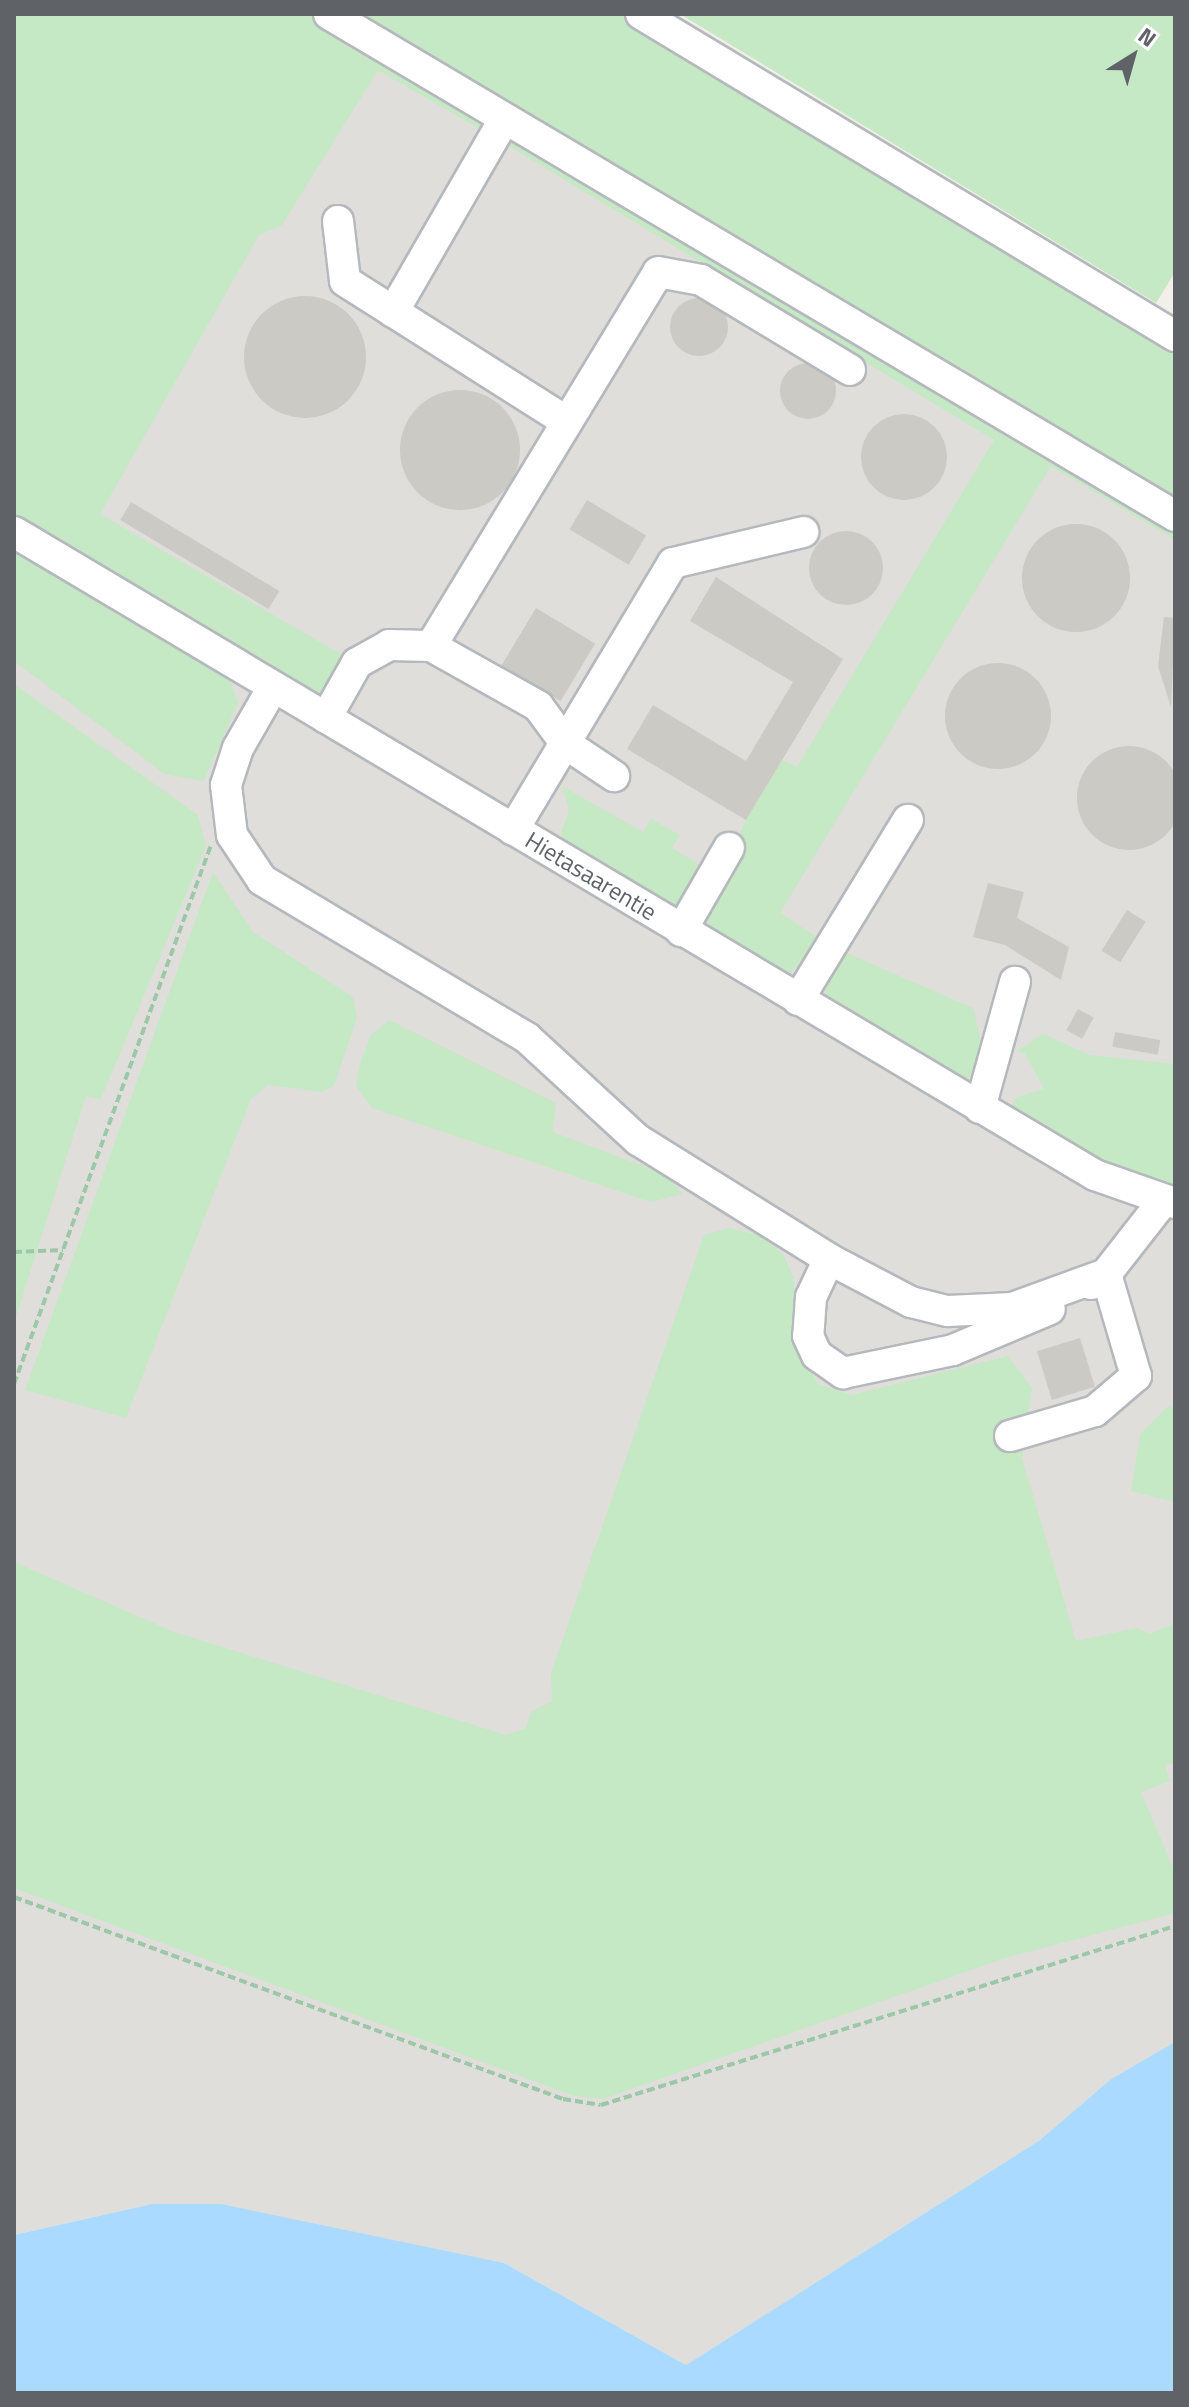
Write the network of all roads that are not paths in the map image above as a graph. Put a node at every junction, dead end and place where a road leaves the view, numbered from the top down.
1 (329, 14) edge
2 (641, 14) edge
3 (504, 120) junction
4 (338, 221) dead end
5 (393, 312) junction
6 (1175, 336) edge
7 (850, 370) dead end
8 (567, 422) junction
9 (1175, 516) edge
10 (14, 532) edge
11 (803, 532) dead end
12 (431, 646) junction
13 (273, 687) junction
14 (326, 718) junction
15 (566, 744) junction
16 (614, 776) dead end
17 (908, 820) dead end
18 (513, 830) junction
19 (729, 848) dead end
20 (681, 931) junction
21 (1015, 982) dead end
22 (798, 1000) junction
23 (980, 1108) junction
24 (1169, 1202) edge
25 (829, 1259) junction
26 (1106, 1274) junction
27 (1010, 1436) dead end

1 - 3 street
2 - 6 street
3 - 5 street
3 - 9 street
4 - 5 street
5 - 8 street
7 - 8 street
8 - 12 street
10 - 13 street, Hietasaarentie
11 - 15 street
12 - 14 street
12 - 15 street
13 - 14 street, Hietasaarentie
13 - 25 street
14 - 18 street, Hietasaarentie
15 - 16 street
15 - 18 street
17 - 22 street
18 - 20 street, Hietasaarentie
19 - 20 street
20 - 22 street, Hietasaarentie
21 - 23 street
22 - 23 street, Hietasaarentie
23 - 24 street, Hietasaarentie
24 - 26 street
25 - 26 street
25 - 26 street
26 - 27 street

